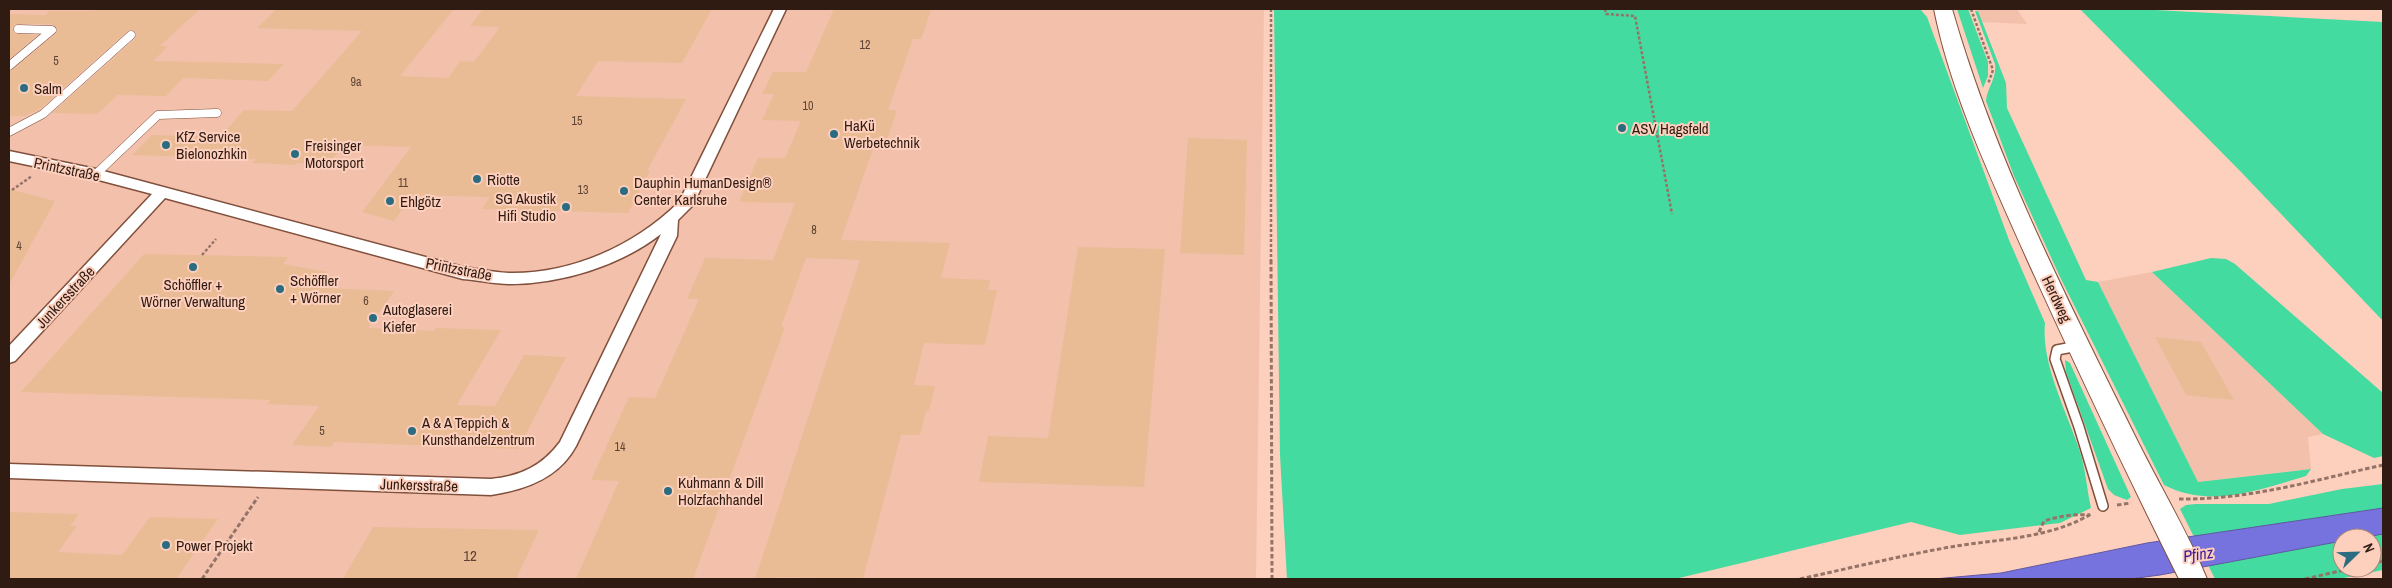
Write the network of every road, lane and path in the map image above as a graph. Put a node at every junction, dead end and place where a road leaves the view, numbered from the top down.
1 (780, 9) edge
2 (1271, 9) edge
3 (1605, 9) edge
4 (1943, 9) edge
5 (1971, 9) edge
6 (18, 29) dead end
7 (131, 35) dead end
8 (9, 66) edge
9 (1974, 104) junction
10 (217, 113) dead end
11 (9, 132) edge
12 (9, 156) edge
13 (96, 174) junction
14 (161, 193) junction
15 (1672, 214) dead end
16 (671, 221) junction
17 (216, 239) dead end
18 (202, 255) dead end
19 (2078, 346) junction
20 (9, 358) edge
21 (2383, 465) edge
22 (9, 471) edge
23 (269, 480) junction
24 (2103, 506) junction
25 (2158, 509) junction
26 (2091, 515) junction
27 (2039, 532) junction
28 (2332, 573) edge
29 (202, 579) edge
30 (1272, 579) edge
31 (1800, 579) edge
32 (2193, 579) edge
33 (2305, 579) edge

1 - 16 street, Printzstraße
2 - 30 path
3 - 15 path
4 - 9 main road, Herdweg
5 - 9 path
6 - 8 lane
7 - 11 lane
9 - 19 main road, Herdweg
10 - 13 lane
12 - 13 street, Printzstraße
13 - 14 street, Printzstraße
14 - 16 street, Printzstraße
14 - 20 street, Junkersstraße
16 - 23 street, Junkersstraße
17 - 18 path
19 - 24 lane
19 - 25 main road, Herdweg
21 - 25 path
22 - 23 street, Junkersstraße
23 - 29 path
24 - 25 path
24 - 26 path
25 - 32 main road, Herdweg
26 - 27 path
26 - 27 path
27 - 31 path
28 - 33 path

